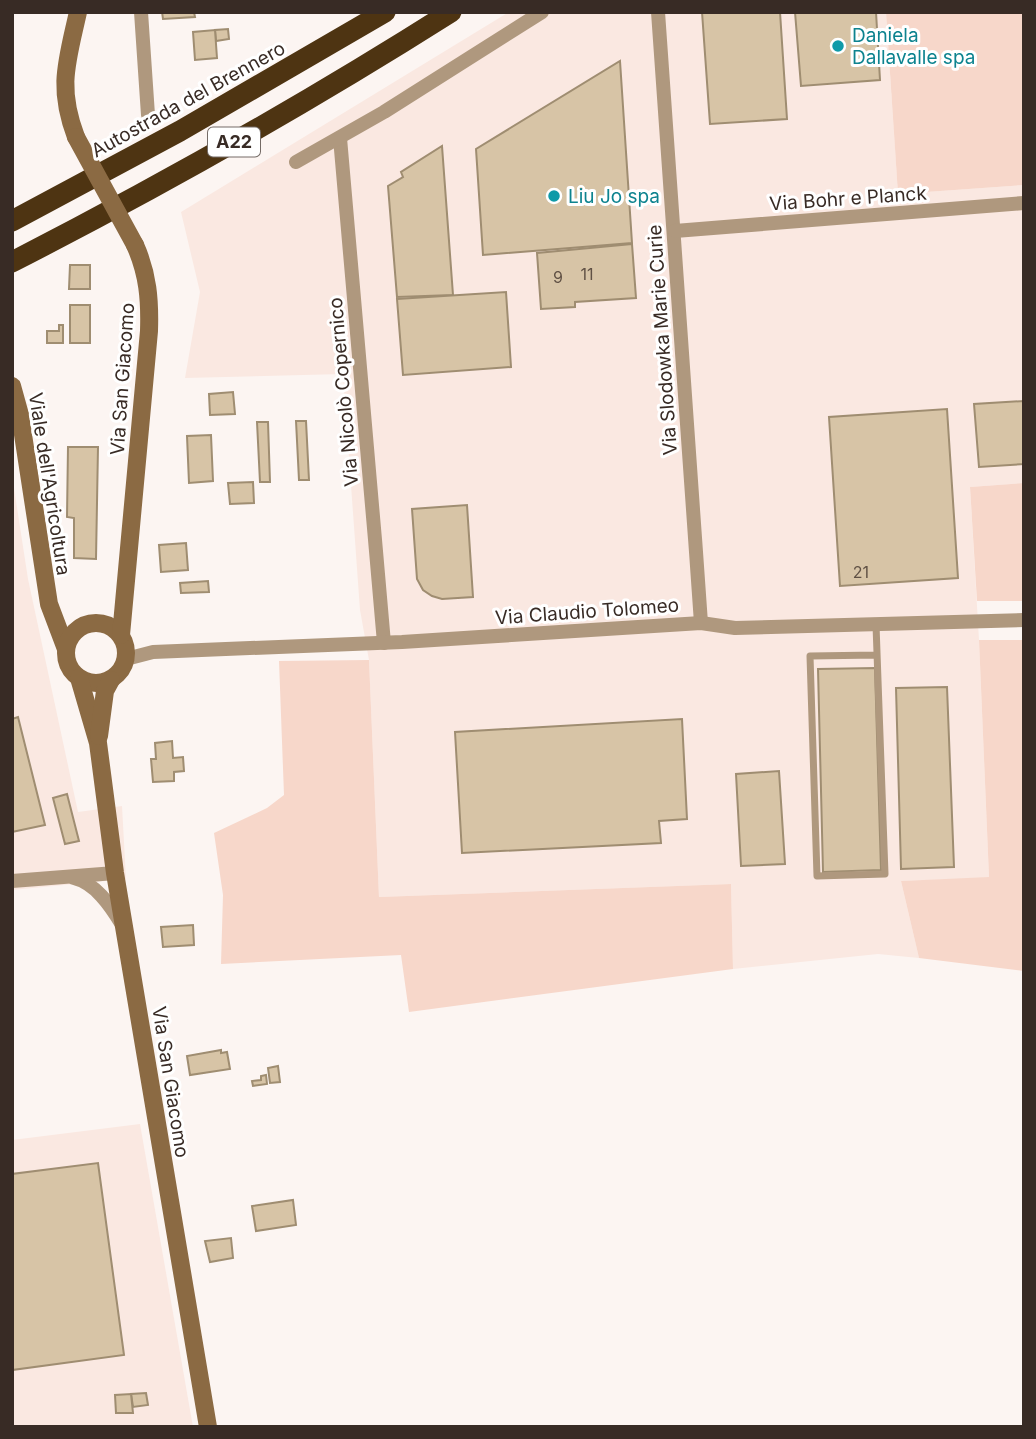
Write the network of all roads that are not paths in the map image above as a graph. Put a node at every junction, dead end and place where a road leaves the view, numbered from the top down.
1 (78, 12) edge
2 (141, 12) edge
3 (385, 12) edge
4 (451, 12) edge
5 (542, 12) edge
6 (658, 12) edge
7 (148, 115) dead end
8 (340, 138) junction
9 (296, 162) dead end
10 (1024, 203) edge
11 (12, 221) edge
12 (675, 230) junction
13 (12, 262) edge
14 (12, 386) edge
15 (46, 588) junction
16 (124, 601) junction
17 (1024, 620) edge
18 (93, 623) junction
19 (701, 623) junction
20 (876, 625) junction
21 (122, 637) junction
22 (384, 643) junction
23 (66, 649) junction
24 (153, 652) junction
25 (877, 654) junction
26 (126, 659) junction
27 (79, 678) junction
28 (110, 680) junction
29 (98, 743) junction
30 (115, 873) junction
31 (69, 877) junction
32 (12, 881) edge
33 (124, 928) junction
34 (208, 1427) edge

1 - 16 street, Via San Giacomo, bridge
2 - 7 street
3 - 11 highway, Autostrada del Brennero / A22
4 - 13 highway, A22
5 - 8 street
6 - 12 street, Via Slodowka Marie Curie
8 - 9 street
8 - 22 street, Via Nicolò Copernico
10 - 12 street, Via Bohr e Planck
12 - 19 street, Via Slodowka Marie Curie
14 - 15 street, Viale dell'Agricoltura
15 - 18 street, Viale dell'Agricoltura
15 - 23 street, Viale dell'Agricoltura
16 - 18 street
16 - 21 street, Via San Giacomo
17 - 20 street, Via Claudio Tolomeo
18 - 21 street
18 - 23 street
19 - 20 street, Via Claudio Tolomeo
19 - 22 street, Via Claudio Tolomeo
20 - 25 lane
21 - 24 street, Via Claudio Tolomeo
21 - 26 street
22 - 24 street, Via Claudio Tolomeo
23 - 27 street
24 - 26 street, Via Claudio Tolomeo
25 - 25 lane
26 - 28 street
27 - 28 street
27 - 29 street, Via San Giacomo
28 - 29 street, Via San Giacomo
29 - 30 street, Via San Giacomo
30 - 31 street
30 - 33 street, Via San Giacomo
31 - 32 street
31 - 33 street
33 - 34 street, Via San Giacomo

